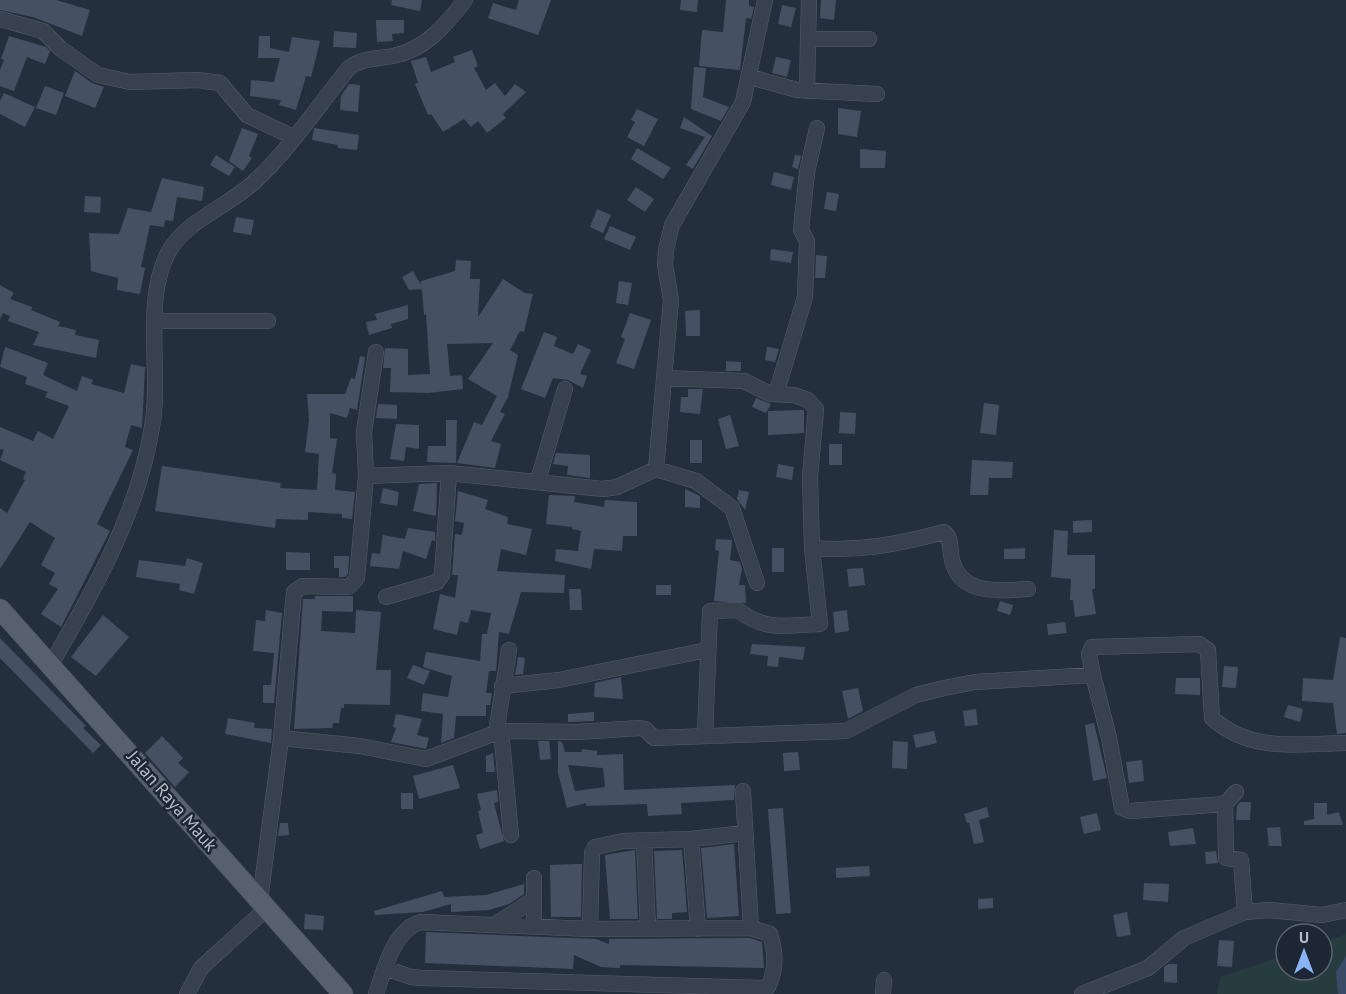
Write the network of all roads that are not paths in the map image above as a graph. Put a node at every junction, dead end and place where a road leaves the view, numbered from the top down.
1 (465, 0) edge
2 (765, 0) edge
3 (809, 0) edge
4 (0, 19) edge
5 (808, 39) junction
6 (869, 39) dead end
7 (750, 77) junction
8 (807, 91) junction
9 (877, 94) dead end
10 (817, 128) dead end
11 (293, 137) junction
12 (156, 321) junction
13 (268, 321) dead end
14 (376, 352) dead end
15 (665, 378) junction
16 (565, 389) dead end
17 (776, 394) junction
18 (656, 469) junction
19 (449, 473) junction
20 (366, 476) junction
21 (538, 480) junction
22 (812, 548) junction
23 (757, 583) dead end
24 (1028, 589) dead end
25 (386, 597) dead end
26 (0, 609) edge
27 (509, 650) dead end
28 (707, 650) junction
29 (51, 664) junction
30 (1093, 675) junction
31 (501, 686) junction
32 (498, 732) junction
33 (705, 735) junction
34 (281, 738) junction
35 (1346, 743) edge
36 (743, 791) dead end
37 (1236, 792) dead end
38 (1225, 804) junction
39 (745, 833) junction
40 (511, 835) dead end
41 (691, 839) junction
42 (644, 841) junction
43 (534, 879) dead end
44 (533, 900) junction
45 (263, 904) junction
46 (1346, 910) edge
47 (1245, 912) junction
48 (496, 924) junction
49 (534, 926) junction
50 (648, 928) junction
51 (751, 928) junction
52 (590, 929) junction
53 (698, 929) junction
54 (385, 968) junction
55 (762, 991) edge
56 (187, 994) edge
57 (343, 994) edge
58 (376, 994) edge
59 (1082, 994) edge

1 - 11 street
2 - 7 street
3 - 5 street
4 - 11 street
5 - 6 street
5 - 8 street
7 - 8 street
7 - 15 street
8 - 9 street
10 - 17 street
11 - 12 street
12 - 13 street
12 - 29 street
14 - 20 street
15 - 17 street
15 - 18 street
16 - 21 street
17 - 22 street
18 - 21 street
18 - 23 street
19 - 20 street
19 - 21 street
19 - 25 street
20 - 34 street
22 - 24 street
22 - 28 street
26 - 29 main road, Jalan Raya Mauk
27 - 31 street
28 - 31 street
28 - 33 street
29 - 45 main road, Jalan Raya Mauk
30 - 33 street
30 - 35 street
30 - 38 street
31 - 32 street
32 - 33 street
32 - 34 street
32 - 40 street
34 - 45 street
36 - 39 street
37 - 38 street
38 - 47 street
39 - 41 street
39 - 51 street
41 - 42 street
41 - 53 street
42 - 50 street
42 - 52 street
43 - 44 street
44 - 48 street
44 - 49 street
45 - 56 street
45 - 57 main road, Jalan Raya Mauk
46 - 47 street
47 - 59 street
48 - 49 street
48 - 54 street
49 - 52 street
50 - 52 street
50 - 53 street
51 - 53 street
51 - 55 street
54 - 55 street
54 - 58 street

